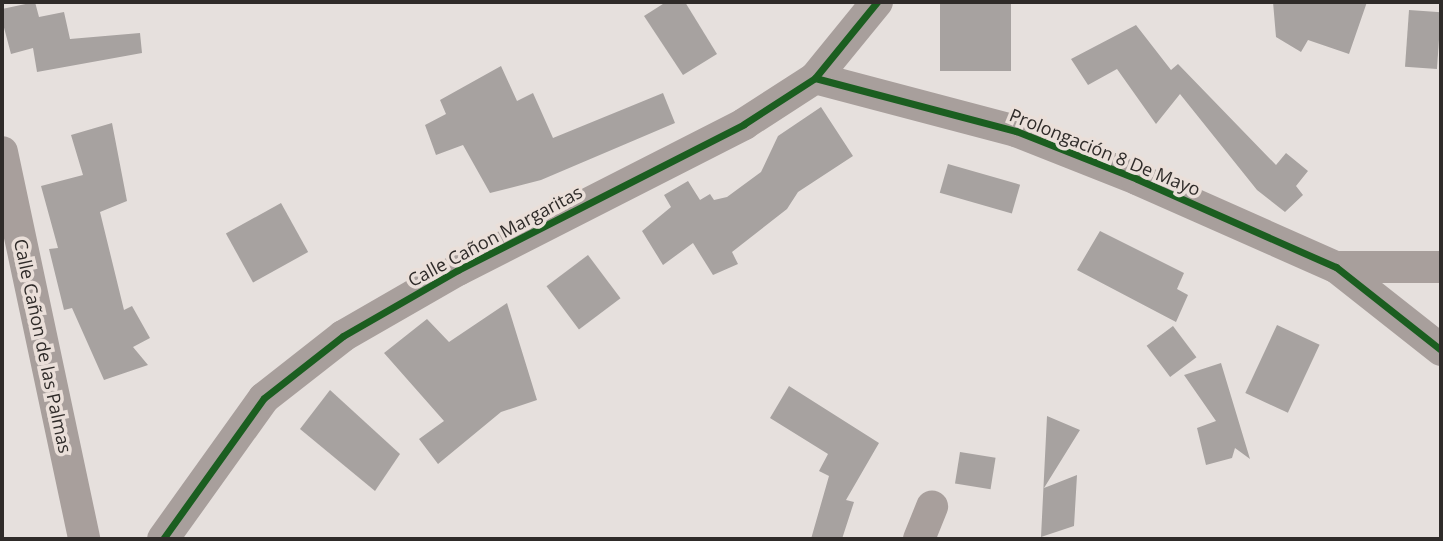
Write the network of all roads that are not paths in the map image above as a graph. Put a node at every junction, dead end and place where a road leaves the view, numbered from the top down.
1 (877, 2) edge
2 (815, 78) junction
3 (2, 152) edge
4 (1335, 267) junction
5 (1441, 267) edge
6 (1441, 350) edge
7 (932, 506) dead end
8 (84, 539) edge
9 (163, 539) edge
10 (919, 539) edge

1 - 2 street, Calle Cañon Margaritas
2 - 4 street, Prolongación 8 De Mayo
2 - 9 street, Calle Cañon Margaritas
3 - 8 street, Calle Cañon de las Palmas
4 - 5 street
4 - 6 street
7 - 10 street

